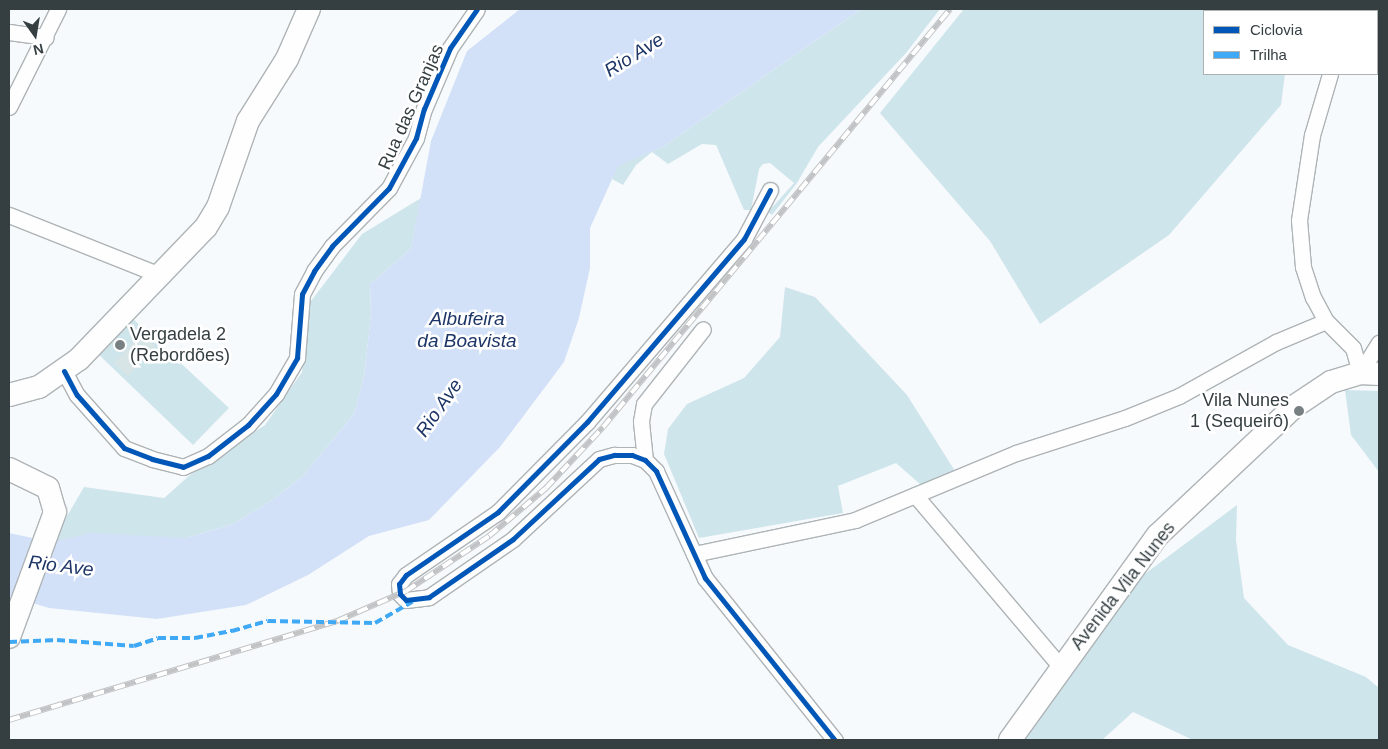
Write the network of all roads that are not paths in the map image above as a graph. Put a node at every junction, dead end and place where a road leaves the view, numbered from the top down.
1 (58, 9) edge
2 (310, 9) edge
3 (477, 9) edge
4 (9, 32) edge
5 (46, 37) junction
6 (1330, 75) edge
7 (9, 107) edge
8 (770, 190) dead end
9 (9, 215) edge
10 (162, 276) junction
11 (1326, 322) junction
12 (703, 329) dead end
13 (1379, 342) edge
14 (64, 371) junction
15 (1370, 374) edge
16 (9, 395) edge
17 (646, 460) junction
18 (9, 469) edge
19 (915, 495) junction
20 (694, 554) junction
21 (9, 636) edge
22 (1061, 667) junction
23 (835, 740) edge
24 (1010, 740) edge

1 - 5 street
2 - 10 main road
3 - 14 street, Rua das Granjas
4 - 5 street
5 - 7 street
6 - 11 street
8 - 17 street
9 - 10 street
10 - 14 main road
11 - 15 street
11 - 19 street
12 - 17 street
13 - 15 street
14 - 16 main road
15 - 22 main road, Avenida Vila Nunes
17 - 20 street
18 - 21 main road
19 - 20 street
19 - 22 street
20 - 23 street
22 - 24 main road, Avenida Vila Nunes

